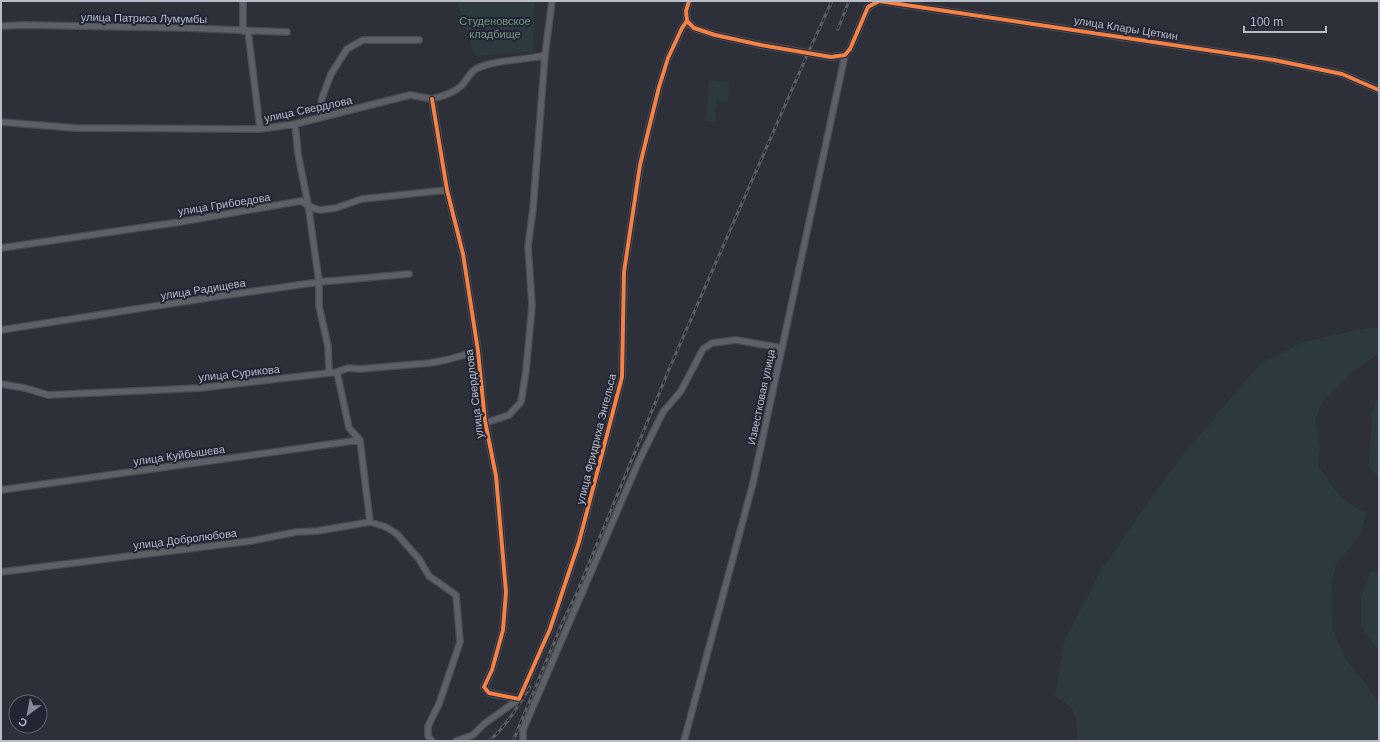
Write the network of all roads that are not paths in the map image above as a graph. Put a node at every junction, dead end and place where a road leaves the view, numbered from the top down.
1 (243, 1) edge
2 (552, 1) edge
3 (689, 1) edge
4 (687, 21) junction
5 (1, 26) edge
6 (245, 31) junction
7 (287, 32) dead end
8 (419, 40) dead end
9 (545, 55) junction
10 (845, 55) junction
11 (1379, 90) edge
12 (432, 99) junction
13 (319, 118) junction
14 (1, 122) edge
15 (295, 124) junction
16 (260, 129) junction
17 (447, 190) junction
18 (308, 204) junction
19 (1, 248) edge
20 (409, 274) dead end
21 (319, 282) junction
22 (1, 330) edge
23 (782, 348) junction
24 (478, 351) junction
25 (337, 372) junction
26 (329, 373) junction
27 (1, 384) edge
28 (485, 423) junction
29 (360, 440) junction
30 (1, 490) edge
31 (370, 522) junction
32 (1, 572) edge
33 (519, 699) junction
34 (432, 741) edge
35 (456, 741) edge
36 (523, 741) edge
37 (684, 741) edge

1 - 6 street
2 - 9 street
3 - 4 street, улица Фридриха Энгельса
4 - 10 street
4 - 33 street, улица Фридриха Энгельса
5 - 6 street, улица Патриса Лумумбы
6 - 7 street, улица Патриса Лумумбы
6 - 16 street
8 - 13 street
9 - 12 street
9 - 28 street, улица Свердлова
10 - 11 street, улица Клары Цеткин
10 - 23 street, Известковая улица
12 - 13 street, улица Свердлова
12 - 17 street, улица Свердлова
13 - 15 street, улица Свердлова
14 - 16 street, улица Свердлова
15 - 16 street, улица Свердлова
15 - 18 street
17 - 18 street, улица Грибоедова
17 - 24 street, улица Свердлова
18 - 19 street, улица Грибоедова
18 - 21 street
20 - 21 street, улица Радищева
21 - 22 street, улица Радищева
21 - 26 street
23 - 36 street
23 - 37 street, Известковая улица
24 - 25 street, улица Сурикова
24 - 28 street, улица Свердлова
25 - 26 street, улица Сурикова
25 - 29 street
26 - 27 street, улица Сурикова
28 - 33 street, улица Свердлова
29 - 30 street, улица Куйбышева
29 - 31 street
31 - 32 street, улица Добролюбова
31 - 34 street
33 - 35 street

